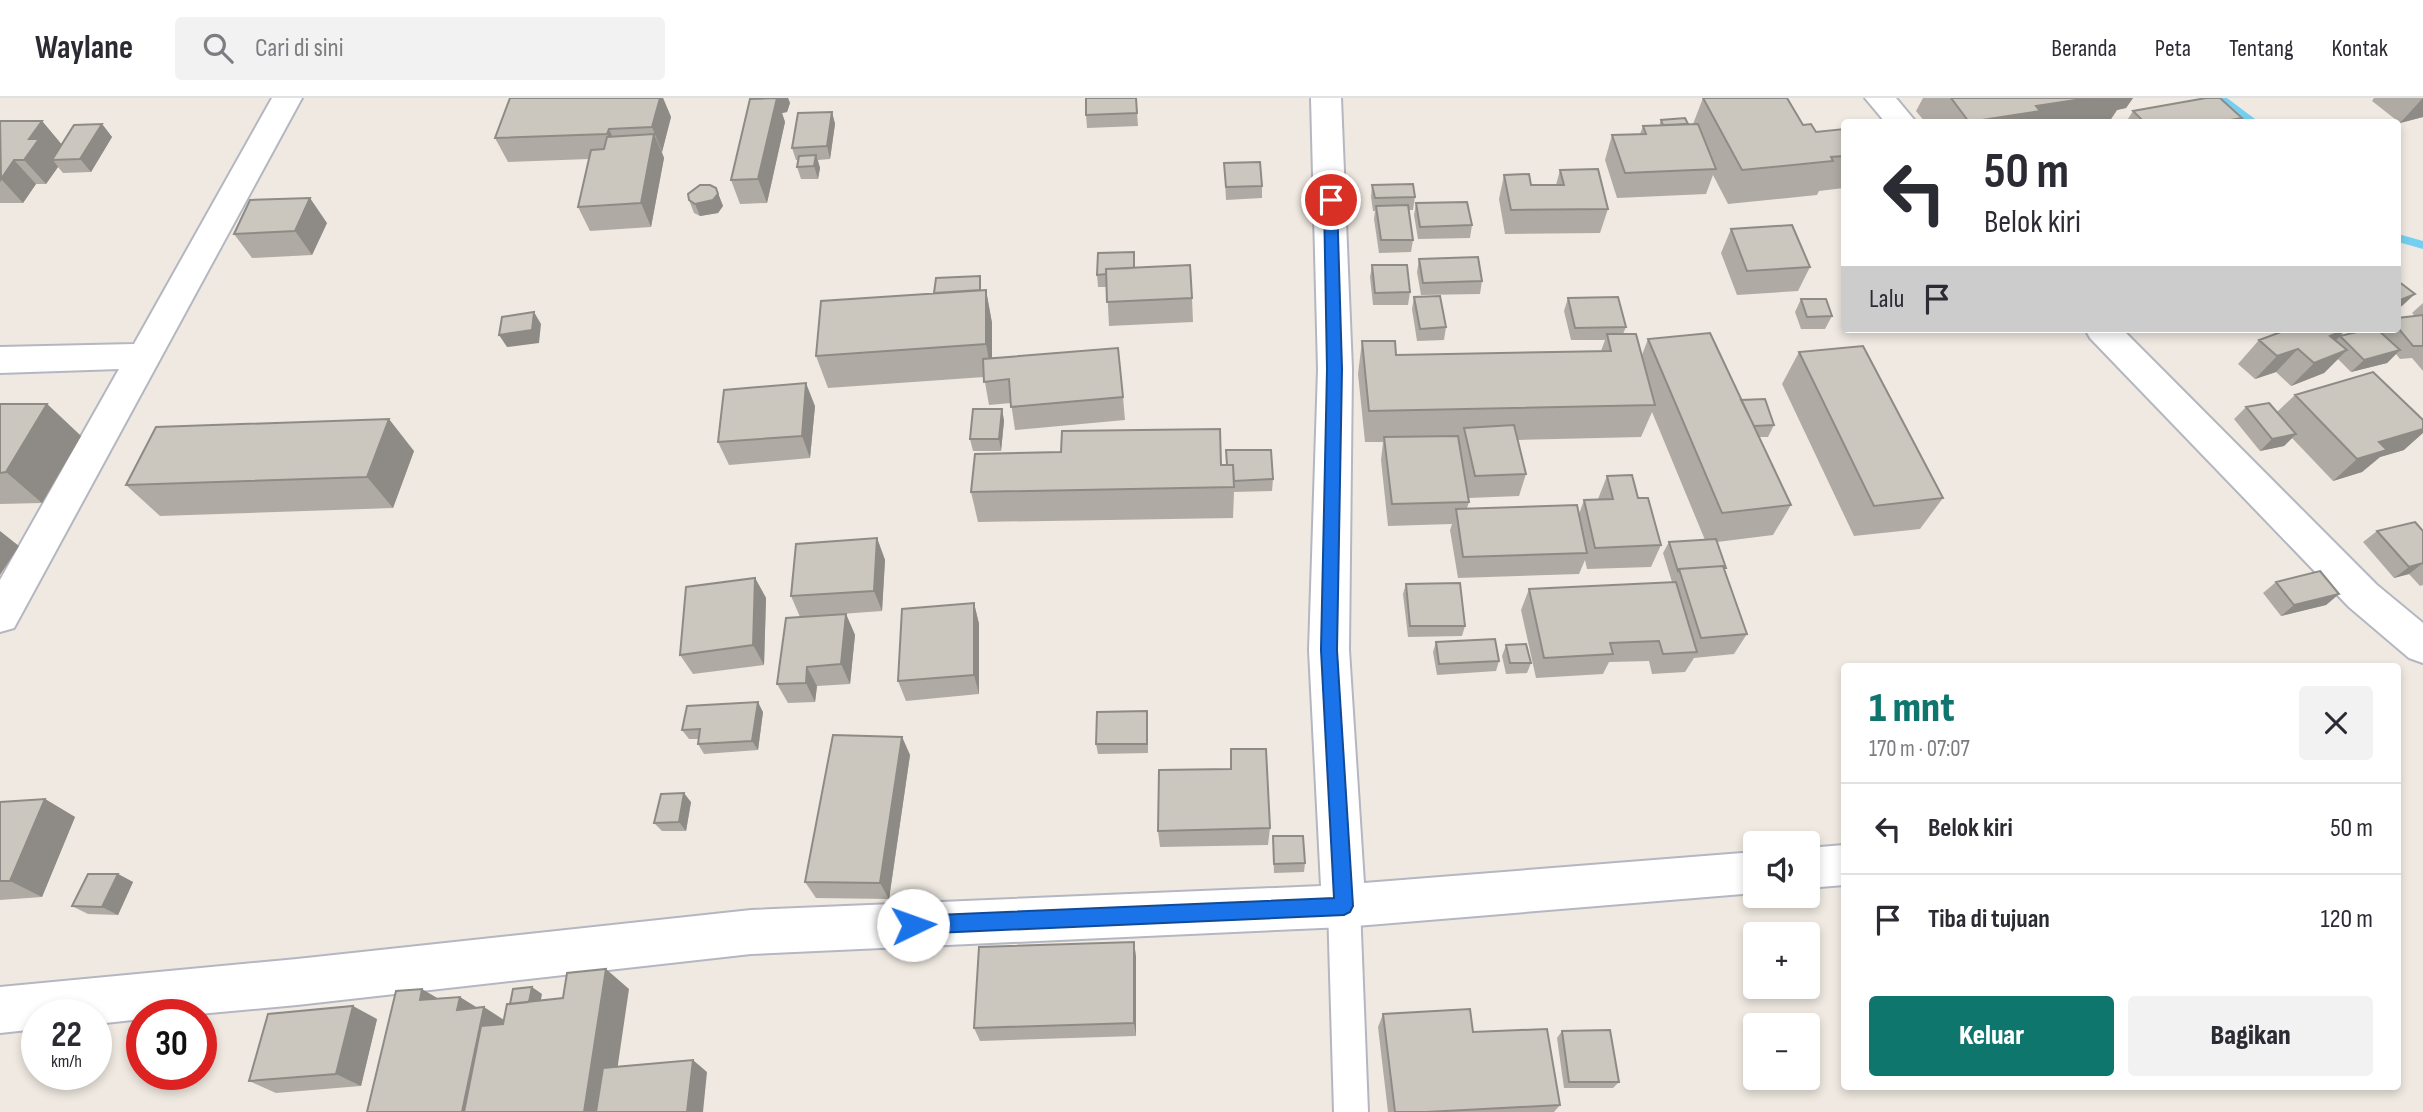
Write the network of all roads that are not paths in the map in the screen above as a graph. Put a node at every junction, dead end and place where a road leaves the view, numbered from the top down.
1 (287, 98) edge
2 (1326, 98) edge
3 (1880, 98) edge
4 (1898, 119) edge
5 (2106, 333) edge
6 (144, 356) junction
7 (0, 360) edge
8 (0, 616) edge
9 (2423, 646) edge
10 (1841, 865) edge
11 (1820, 867) edge
12 (1743, 874) edge
13 (1344, 906) junction
14 (0, 1010) edge
15 (1351, 1112) edge

1 - 6 street
2 - 13 street
3 - 4 street
5 - 9 street
6 - 7 street
6 - 8 street
10 - 11 street
12 - 13 street
13 - 14 street
13 - 15 lane

